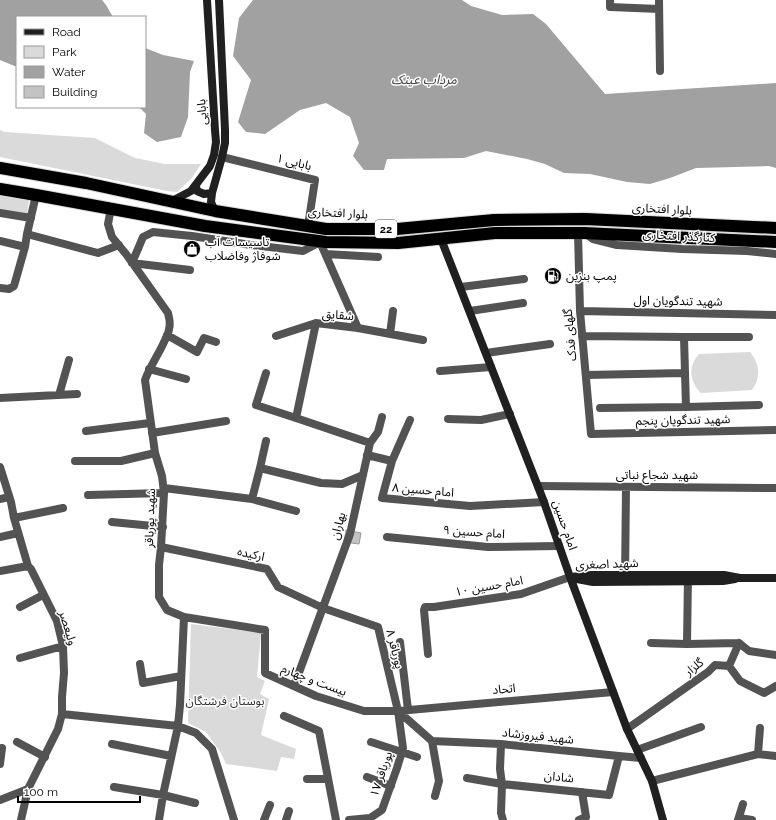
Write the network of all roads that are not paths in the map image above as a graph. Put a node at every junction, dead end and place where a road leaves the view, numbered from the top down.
1 (207, 0) edge
2 (219, 0) edge
3 (610, 0) edge
4 (659, 0) edge
5 (659, 9) junction
6 (660, 71) dead end
7 (222, 156) junction
8 (0, 168) edge
9 (196, 186) junction
10 (0, 189) edge
11 (212, 193) junction
12 (36, 194) junction
13 (170, 202) junction
14 (111, 208) junction
15 (215, 211) junction
16 (0, 212) edge
17 (31, 218) junction
18 (308, 226) junction
19 (776, 228) edge
20 (581, 233) junction
21 (27, 234) junction
22 (441, 239) junction
23 (0, 241) edge
24 (320, 242) junction
25 (776, 242) edge
26 (119, 245) junction
27 (25, 247) junction
28 (326, 254) junction
29 (776, 254) edge
30 (378, 257) dead end
31 (132, 263) junction
32 (190, 270) dead end
33 (524, 279) dead end
34 (461, 287) junction
35 (0, 288) edge
36 (523, 303) dead end
37 (470, 310) junction
38 (393, 311) dead end
39 (580, 311) junction
40 (776, 315) edge
41 (316, 323) junction
42 (358, 328) junction
43 (390, 334) junction
44 (167, 335) junction
45 (276, 336) dead end
46 (582, 336) junction
47 (684, 338) junction
48 (749, 338) dead end
49 (423, 340) dead end
50 (216, 342) dead end
51 (550, 344) dead end
52 (486, 353) junction
53 (69, 360) dead end
54 (491, 367) junction
55 (149, 369) junction
56 (440, 371) dead end
57 (266, 373) dead end
58 (685, 373) junction
59 (586, 375) junction
60 (186, 378) dead end
61 (78, 394) dead end
62 (60, 395) junction
63 (0, 398) edge
64 (759, 405) dead end
65 (686, 407) junction
66 (600, 408) dead end
67 (510, 414) junction
68 (382, 417) dead end
69 (296, 418) junction
70 (448, 419) dead end
71 (410, 420) dead end
72 (226, 421) dead end
73 (150, 423) junction
74 (776, 430) edge
75 (86, 431) dead end
76 (152, 432) junction
77 (591, 434) joint
78 (266, 441) dead end
79 (370, 443) junction
80 (155, 453) junction
81 (367, 455) junction
82 (75, 461) dead end
83 (392, 461) junction
84 (0, 467) edge
85 (260, 468) junction
86 (363, 475) junction
87 (538, 486) junction
88 (626, 487) junction
89 (776, 488) edge
90 (164, 491) junction
91 (88, 495) dead end
92 (9, 498) junction
93 (0, 499) edge
94 (252, 499) junction
95 (544, 502) junction
96 (63, 508) dead end
97 (296, 511) dead end
98 (14, 518) junction
99 (112, 522) dead end
100 (162, 527) junction
101 (18, 533) junction
102 (0, 537) edge
103 (387, 537) dead end
104 (559, 546) junction
105 (162, 547) junction
106 (28, 566) junction
107 (0, 571) edge
108 (570, 577) junction
109 (625, 578) junction
110 (688, 578) junction
111 (776, 578) edge
112 (43, 595) junction
113 (20, 607) dead end
114 (323, 608) junction
115 (184, 617) junction
116 (265, 630) joint
117 (400, 642) dead end
118 (651, 643) dead end
119 (739, 643) junction
120 (687, 644) junction
121 (63, 646) junction
122 (428, 654) dead end
123 (776, 655) edge
124 (20, 658) dead end
125 (140, 664) dead end
126 (729, 666) junction
127 (181, 676) junction
128 (294, 686) junction
129 (776, 686) edge
130 (613, 692) junction
131 (398, 710) junction
132 (408, 710) junction
133 (62, 714) junction
134 (284, 716) dead end
135 (178, 726) junction
136 (701, 727) dead end
137 (627, 728) junction
138 (760, 728) dead end
139 (432, 740) junction
140 (17, 742) dead end
141 (371, 742) dead end
142 (112, 744) dead end
143 (501, 744) junction
144 (2, 748) dead end
145 (637, 750) junction
146 (402, 752) junction
147 (758, 754) junction
148 (172, 756) junction
149 (619, 756) junction
150 (776, 756) edge
151 (45, 757) junction
152 (417, 757) dead end
153 (641, 758) junction
154 (0, 764) edge
155 (366, 777) dead end
156 (467, 778) dead end
157 (307, 779) dead end
158 (328, 779) junction
159 (652, 781) junction
160 (502, 784) junction
161 (391, 786) junction
162 (114, 787) dead end
163 (28, 789) junction
164 (582, 792) junction
165 (163, 795) junction
166 (435, 796) dead end
167 (0, 800) edge
168 (195, 803) dead end
169 (743, 804) dead end
170 (270, 805) dead end
171 (289, 811) dead end
172 (738, 819) edge
173 (21, 820) edge
174 (159, 820) edge
175 (234, 820) edge
176 (264, 820) edge
177 (286, 820) edge
178 (336, 820) edge
179 (349, 820) edge
180 (503, 820) edge
181 (579, 820) edge
182 (663, 820) edge
183 (752, 820) edge

1 - 9 street, بابایی
2 - 7 street, بابایی
3 - 5 street
4 - 5 street
5 - 6 street
7 - 11 street, بابایی
7 - 18 street, بابایی ۱
8 - 13 highway, بلوار افتخاری / 22
9 - 11 street
9 - 13 street, بابایی
10 - 12 highway, 22
11 - 15 street, بابایی
12 - 14 highway, 22
12 - 17 street
13 - 15 highway, بلوار افتخاری / 22
14 - 24 highway, 22
14 - 26 street, شهید پورباقر
15 - 18 highway, بلوار افتخاری / 22
16 - 17 street
17 - 21 street
18 - 19 highway, بلوار افتخاری / 22
20 - 22 highway, 22
20 - 25 highway, 22
20 - 29 street, کنارگذر افتخاری
20 - 39 street, گلهای فدک
21 - 26 street
21 - 27 street
22 - 24 highway, 22
22 - 34 street, امام حسین
23 - 27 street
24 - 28 street, شقایق
24 - 31 street
26 - 31 street, شهید پورباقر
27 - 35 street
28 - 30 street
28 - 42 street, شقایق
31 - 32 street
31 - 44 street, شهید پورباقر
33 - 34 street
34 - 37 street, امام حسین
36 - 37 street
37 - 52 street, امام حسین
38 - 43 street
39 - 40 street, شهید تندگویان اول
39 - 46 street, گلهای فدک
41 - 42 street, شقایق
41 - 45 street
41 - 69 street, شقایق
42 - 43 street
43 - 49 street
44 - 50 street
44 - 55 street, شهید پورباقر
46 - 47 street
46 - 59 street, گلهای فدک
47 - 48 street
47 - 58 street
51 - 52 street
52 - 54 street, امام حسین
53 - 62 street
54 - 56 street
54 - 67 street, امام حسین
55 - 60 street
55 - 73 street, شهید پورباقر
57 - 69 street
58 - 59 street
58 - 65 street
59 - 77 street, گلهای فدک
61 - 62 street
62 - 63 street
64 - 65 street
65 - 66 street
67 - 70 street
67 - 87 street, امام حسین
68 - 79 street, بهاران
69 - 79 street
71 - 83 street, امام حسین ۸
72 - 76 street
73 - 75 street
73 - 76 street, شهید پورباقر
74 - 77 street, شهید تندگویان پنجم
76 - 80 street, شهید پورباقر
78 - 85 street
79 - 81 street, بهاران
80 - 82 street
80 - 90 street, شهید پورباقر
81 - 83 street
81 - 86 street, بهاران
83 - 95 street, امام حسین ۸
84 - 92 street, ولیعصر
85 - 86 street
85 - 94 street
86 - 114 street, بهاران
87 - 88 street, شهید شجاع نباتی
87 - 95 street, امام حسین
88 - 89 street, شهید شجاع نباتی
88 - 109 street
90 - 91 street
90 - 94 street
90 - 100 street, شهید پورباقر
92 - 93 street
92 - 98 street, ولیعصر
94 - 97 street
95 - 104 street, امام حسین
96 - 98 street
98 - 101 street, ولیعصر
99 - 100 street
100 - 105 street, شهید پورباقر
101 - 102 street
101 - 106 street, ولیعصر
103 - 104 street, امام حسین ۹
104 - 108 street, امام حسین
105 - 114 street, ارکیده
105 - 115 street, شهید پورباقر
106 - 107 street
106 - 112 street, ولیعصر
108 - 109 street, شهید اصغری
108 - 122 street, امام حسین ۱۰
108 - 130 street, امام حسین
109 - 110 street, شهید اصغری
110 - 111 street, شهید اصغری
110 - 120 street
112 - 113 street
112 - 121 street, ولیعصر
114 - 128 street, بهاران
114 - 131 street, پورباقر ۸
115 - 116 street, شهید پورباقر
115 - 127 street
116 - 128 street, بیست و چهارم
117 - 132 street
118 - 120 street
119 - 120 street
119 - 123 street
119 - 126 street
121 - 124 street
121 - 133 street, ولیعصر
125 - 127 street
126 - 129 street
126 - 137 street, گلزار
127 - 135 street
128 - 131 street, بیست و چهارم
130 - 132 street, اتحاد
130 - 137 street, امام حسین
131 - 132 street, اتحاد
131 - 139 street
131 - 146 street, پورباقر ۱۷
133 - 135 street
133 - 151 street, ولیعصر
134 - 158 street
135 - 148 street
135 - 175 street
136 - 145 street
137 - 145 street, امام حسین
138 - 147 street
139 - 143 street, شهید فیروزشاد
139 - 166 street
140 - 151 street
141 - 146 street
142 - 148 street
143 - 149 street, شهید فیروزشاد
143 - 160 street
144 - 154 street
145 - 153 street, امام حسین
146 - 152 street
146 - 161 street, پورباقر ۱۷
147 - 150 street
147 - 159 street
148 - 165 street
149 - 153 street, شهید فیروزشاد
149 - 164 street, شادان
151 - 163 street, ولیعصر
153 - 159 street, امام حسین
155 - 161 street
156 - 160 street, شادان
157 - 158 street
158 - 178 street
159 - 182 street, امام حسین
160 - 164 street, شادان
160 - 180 street
161 - 179 street, پورباقر ۱۷
162 - 165 street
163 - 167 street
163 - 173 street, ولیعصر
164 - 181 street
165 - 168 street
165 - 174 street
169 - 172 street
170 - 176 street
171 - 177 street
172 - 183 street

